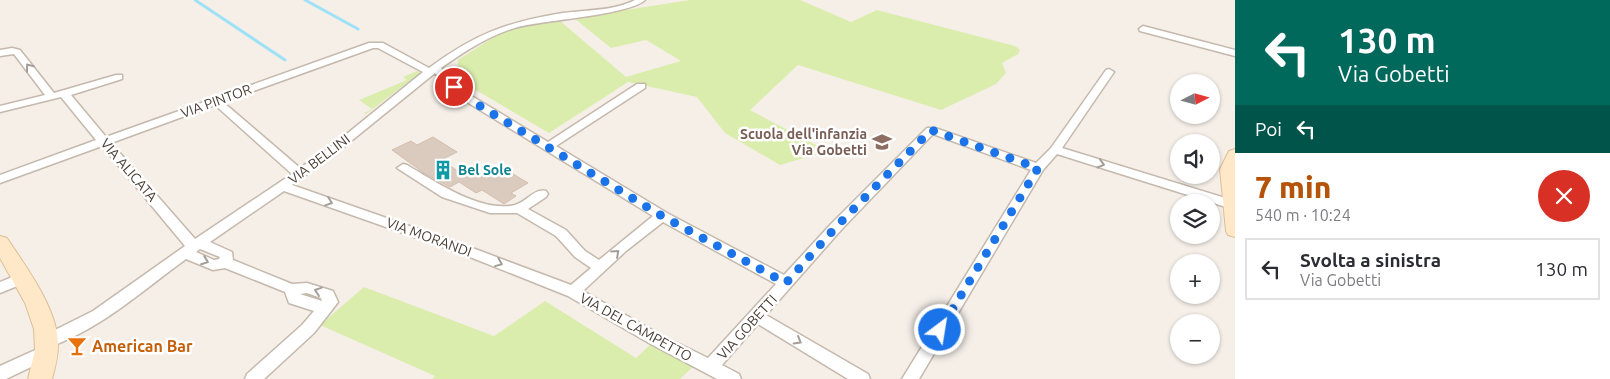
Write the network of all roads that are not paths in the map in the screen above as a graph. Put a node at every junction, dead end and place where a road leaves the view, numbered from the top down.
1 (641, 0) edge
2 (1143, 29) dead end
3 (0, 53) edge
4 (1235, 53) edge
5 (433, 71) junction
6 (1109, 72) dead end
7 (120, 76) dead end
8 (641, 86) dead end
9 (65, 93) junction
10 (51, 96) junction
11 (216, 100) junction
12 (0, 109) edge
13 (104, 141) junction
14 (547, 147) junction
15 (1055, 150) junction
16 (1235, 154) edge
17 (403, 168) dead end
18 (1038, 168) junction
19 (299, 174) junction
20 (0, 179) edge
21 (283, 186) junction
22 (542, 194) dead end
23 (1231, 204) junction
24 (519, 209) junction
25 (662, 216) junction
26 (1235, 231) edge
27 (0, 244) edge
28 (193, 248) junction
29 (600, 267) junction
30 (22, 278) junction
31 (786, 283) junction
32 (0, 288) edge
33 (573, 292) junction
34 (756, 316) junction
35 (47, 346) junction
36 (710, 367) junction
37 (0, 374) edge
38 (256, 376) edge
39 (40, 379) edge
40 (734, 379) edge
41 (862, 379) edge
42 (910, 379) edge

1 - 5 street
2 - 4 street
10 -> 3 street
5 - 11 street, VIA PINTOR
5 - 14 street
5 - 19 street, VIA BELLINI
6 - 15 street
7 - 9 street
8 - 14 street
9 - 10 street
9 - 13 street, VIA ALICATA
10 - 12 street
11 - 13 street, VIA PINTOR
11 - 19 street
13 - 20 street, VIA PINTOR
13 - 28 street, VIA ALICATA
14 - 25 street
15 - 18 street
15 -> 23 street
16 - 23 main road
17 - 24 street
18 - 31 street, VIA GOBETTI
18 - 42 street
19 - 21 street, VIA BELLINI
21 - 28 street, VIA BELLINI
21 -> 33 street, VIA MORANDI
22 - 24 street
23 - 26 main road
24 - 29 street
29 -> 25 street, VIA DEL CAMPETTO
25 - 31 street
27 - 30 main road
28 - 35 street, VIA BELLINI
28 - 38 street
29 - 33 street, VIA DEL CAMPETTO
30 - 32 street
30 - 35 main road
31 - 34 street, VIA GOBETTI
33 - 36 street, VIA DEL CAMPETTO
34 - 36 street, VIA GOBETTI
34 -> 41 street
35 - 37 street, VIA BELLINI
35 - 39 main road
36 - 40 street, VIA DEL CAMPETTO

